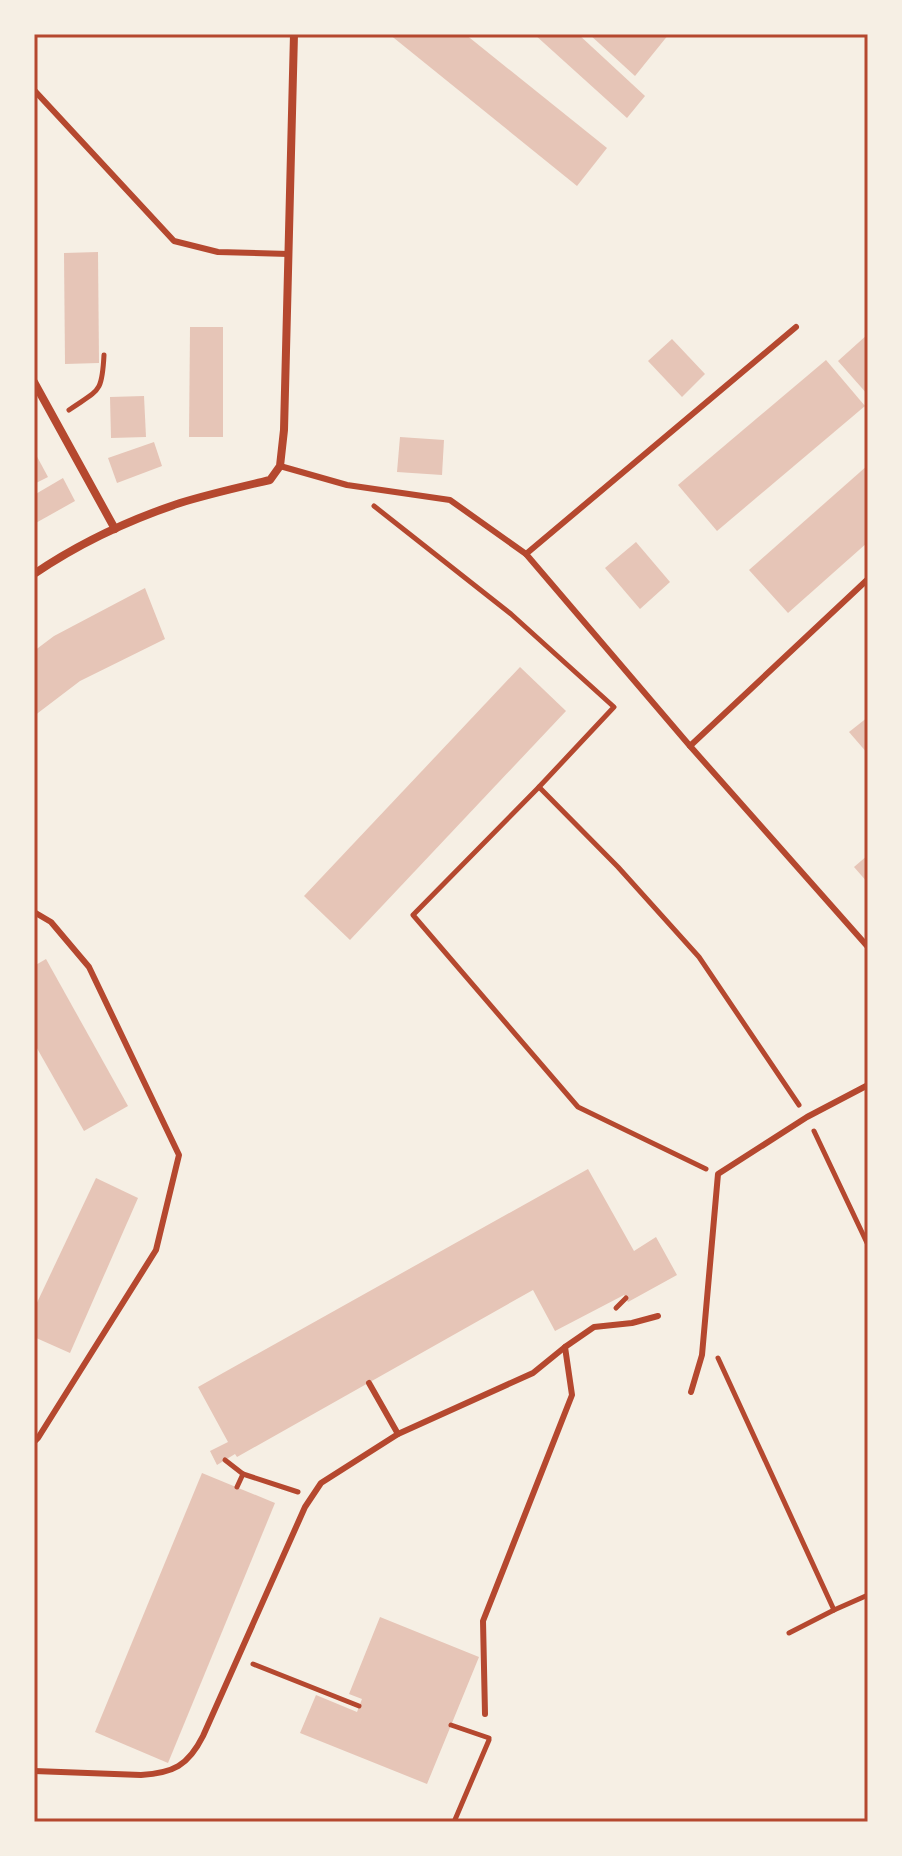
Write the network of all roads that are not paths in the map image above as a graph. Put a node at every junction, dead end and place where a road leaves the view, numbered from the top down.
1 (294, 34) edge
2 (34, 90) edge
3 (289, 254) junction
4 (796, 327) dead end
5 (34, 382) edge
6 (280, 466) junction
7 (115, 529) junction
8 (526, 554) junction
9 (34, 574) edge
10 (868, 579) edge
11 (690, 746) junction
12 (34, 912) edge
13 (868, 947) edge
14 (868, 1085) edge
15 (658, 1316) dead end
16 (565, 1347) junction
17 (369, 1383) dead end
18 (691, 1392) dead end
19 (398, 1434) junction
20 (34, 1442) edge
21 (485, 1714) dead end
22 (34, 1771) edge

1 - 3 street
2 - 3 lane
3 - 6 street
4 - 8 lane
5 - 7 street
6 - 7 street
6 - 8 lane
7 - 9 street
8 - 11 lane
10 - 11 lane
11 - 13 lane
12 - 20 lane
14 - 18 lane
15 - 16 lane
16 - 19 lane
16 - 21 lane
17 - 19 lane
19 - 22 lane

